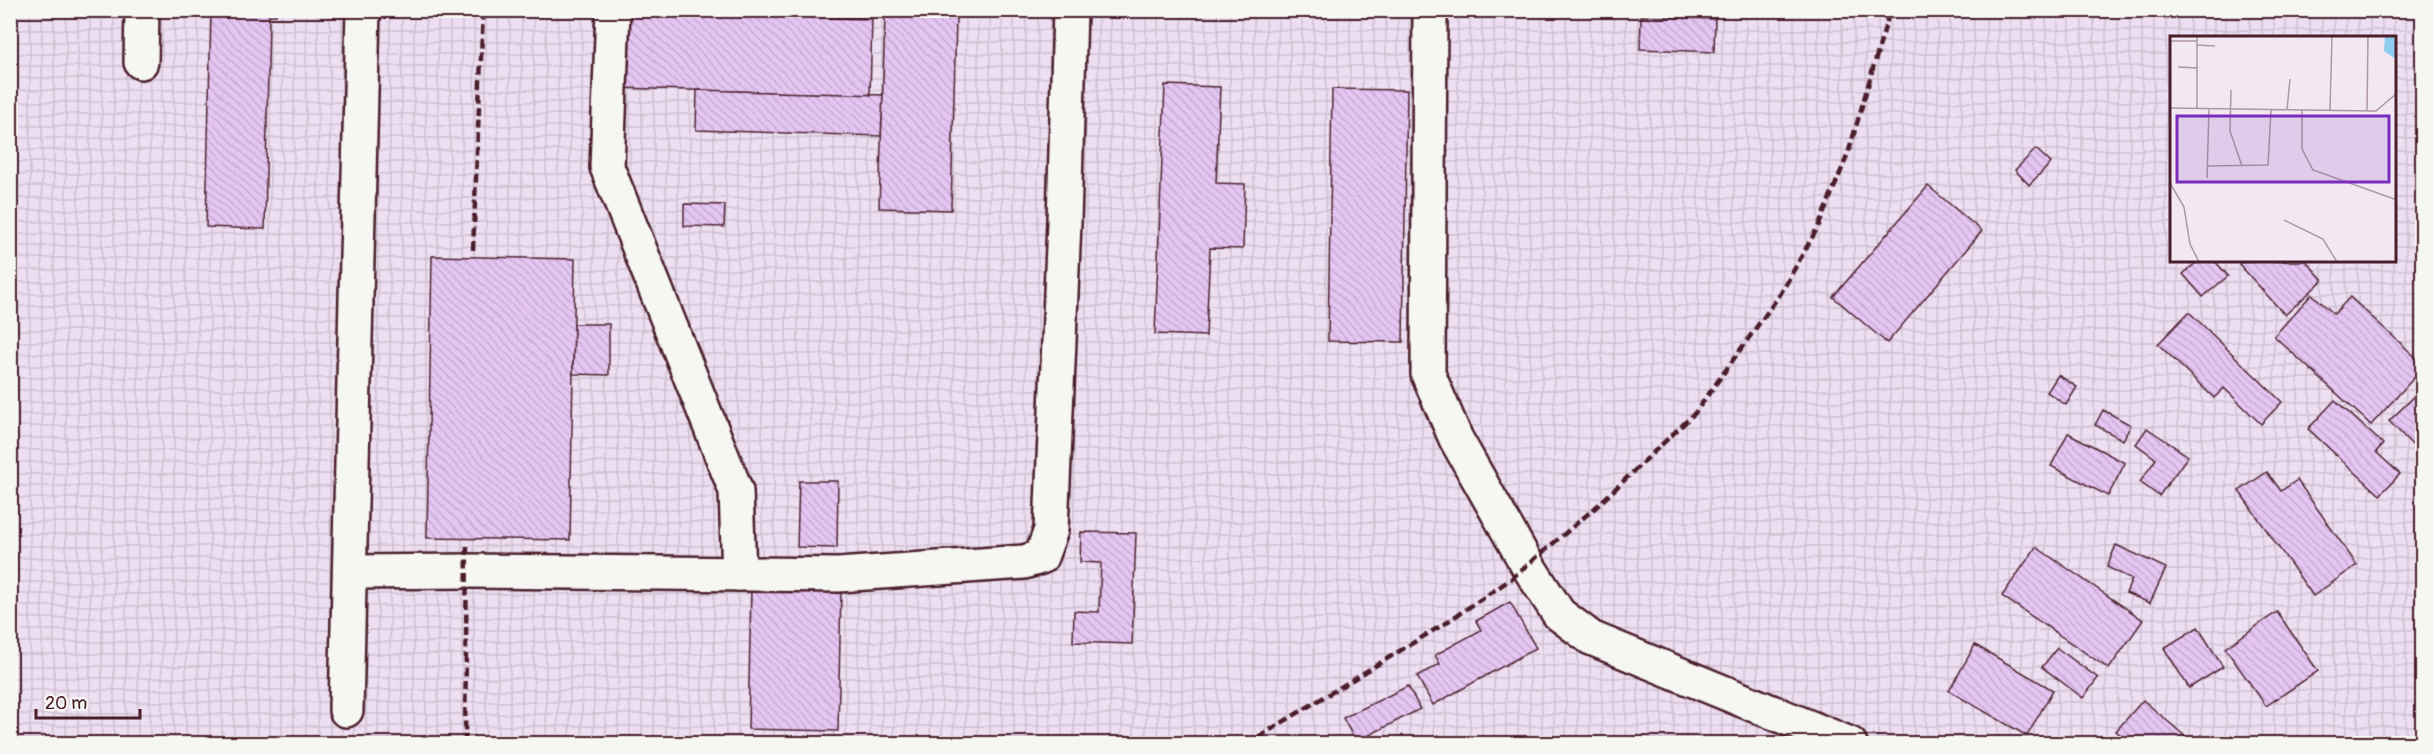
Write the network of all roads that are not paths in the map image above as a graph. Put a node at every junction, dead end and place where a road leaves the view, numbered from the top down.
1 (142, 10) edge
2 (363, 10) edge
3 (613, 10) edge
4 (1070, 10) edge
5 (1430, 10) edge
6 (141, 62) dead end
7 (350, 573) junction
8 (739, 574) junction
9 (346, 710) dead end
10 (1850, 744) edge

1 - 6 street
2 - 7 street
3 - 8 street
4 - 8 street
5 - 10 street
7 - 8 street
7 - 9 street

